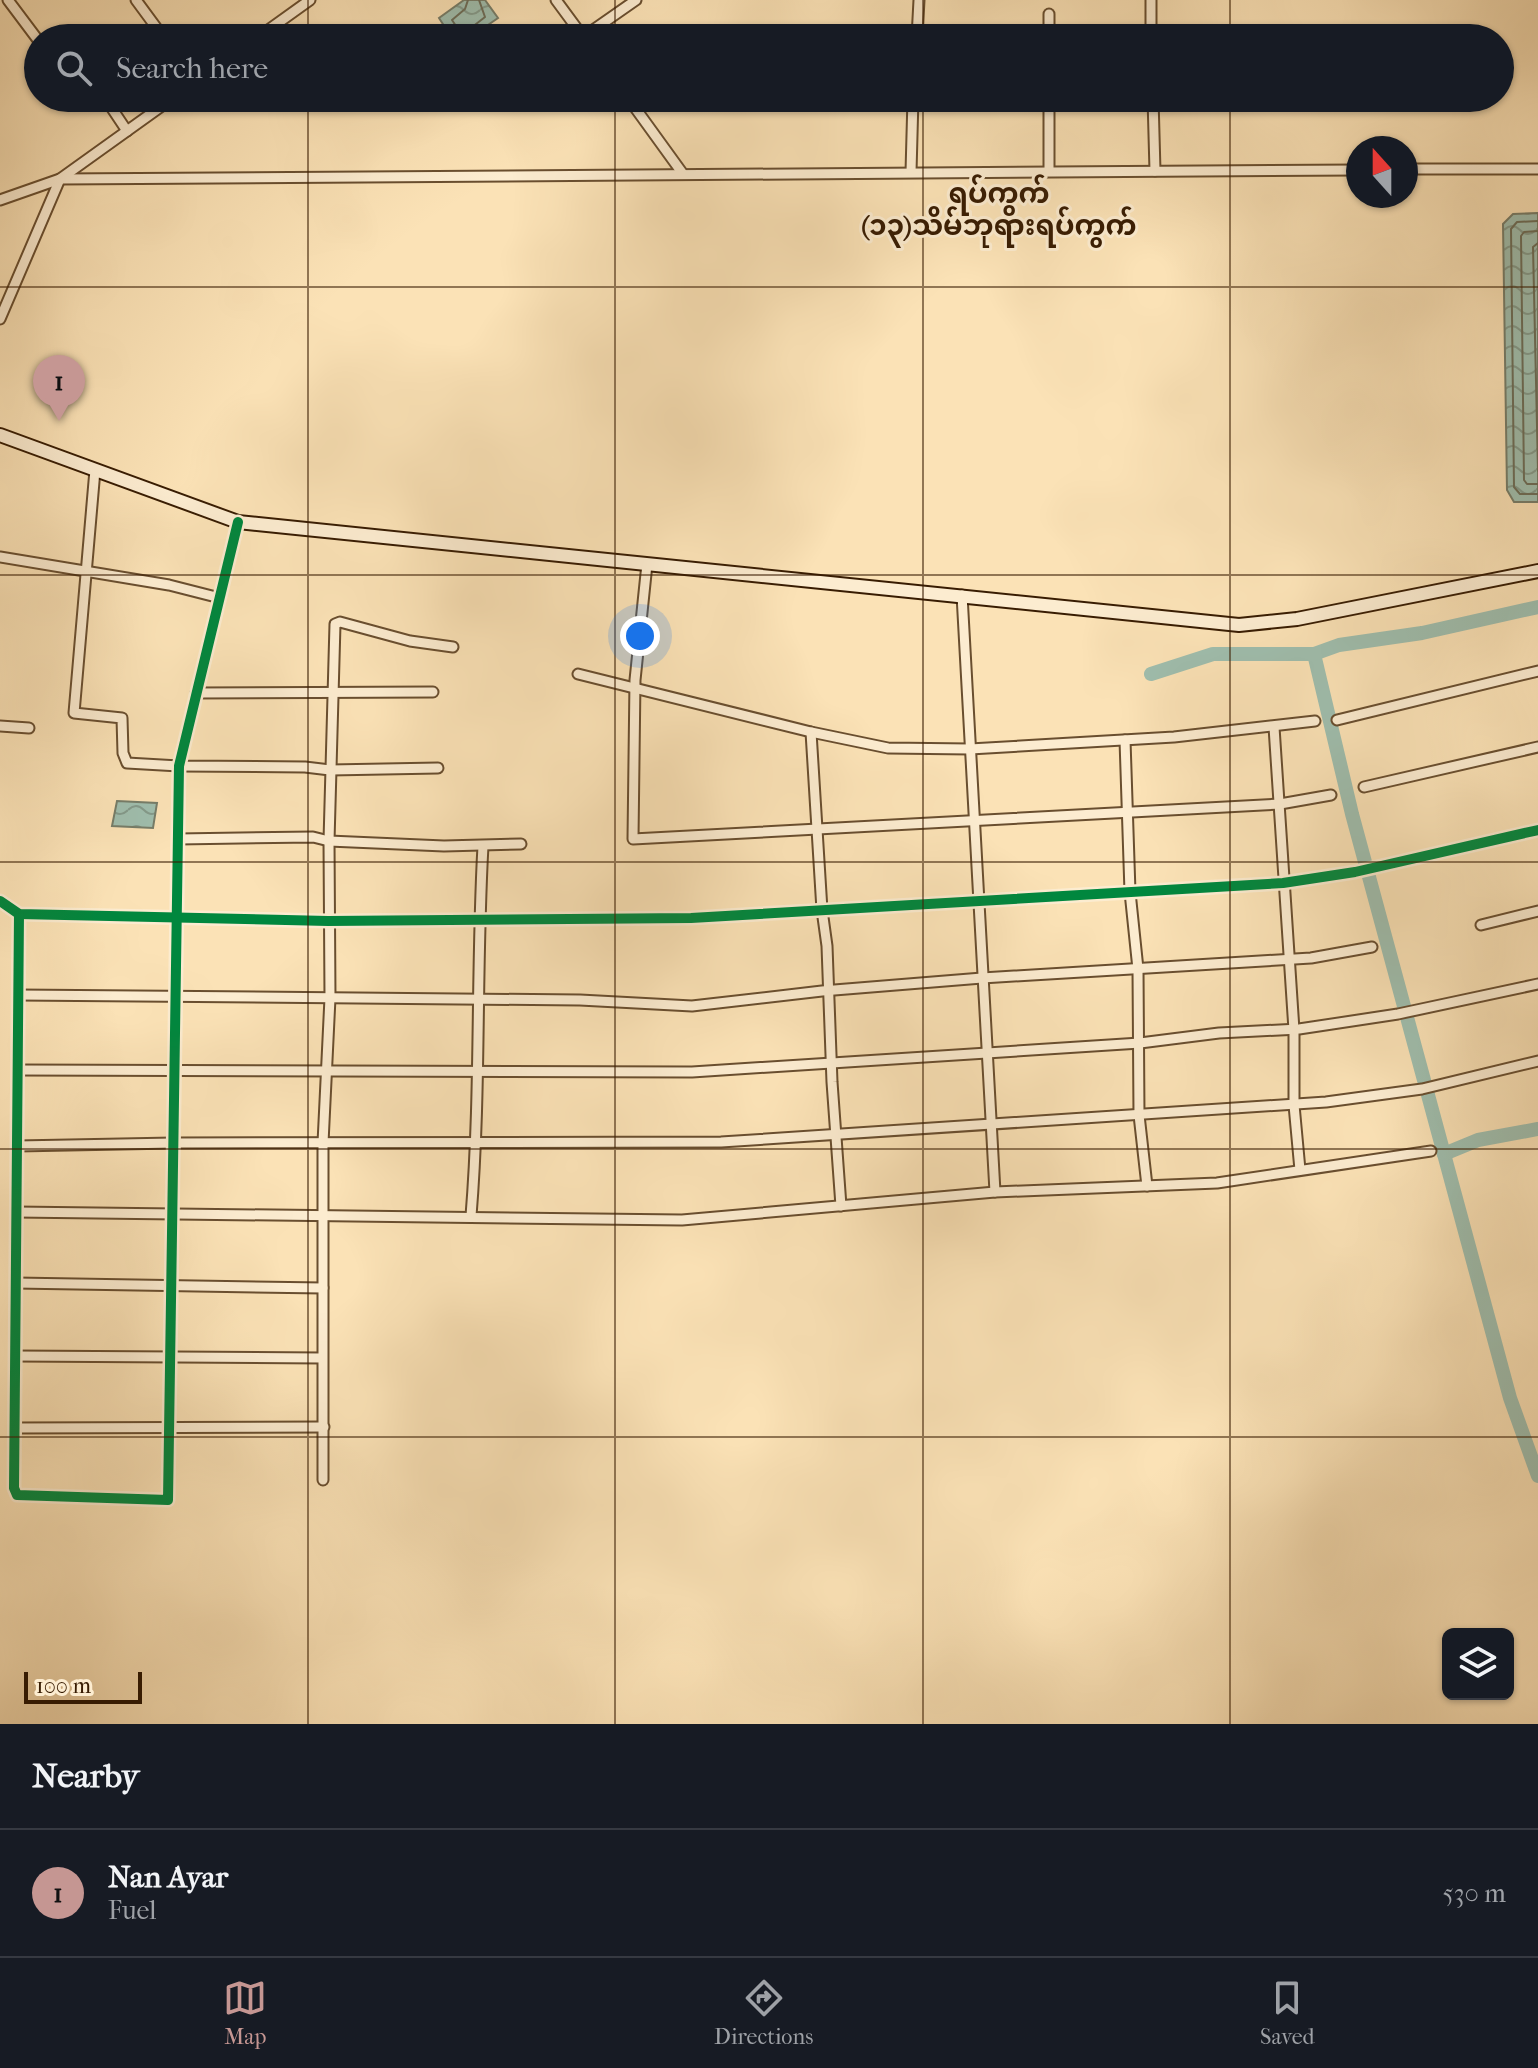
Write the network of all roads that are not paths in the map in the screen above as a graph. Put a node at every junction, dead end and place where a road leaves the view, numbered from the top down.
1 (8, 0) edge
2 (136, 0) edge
3 (310, 0) edge
4 (556, 0) edge
5 (636, 0) edge
6 (919, 0) edge
7 (1151, 0) edge
8 (1049, 14) dead end
9 (26, 24) edge
10 (154, 24) edge
11 (277, 24) edge
12 (574, 24) edge
13 (603, 24) edge
14 (918, 24) edge
15 (1049, 24) edge
16 (1151, 24) edge
17 (114, 112) edge
18 (153, 112) edge
19 (638, 112) edge
20 (913, 112) edge
21 (1049, 112) edge
22 (1153, 112) edge
23 (127, 131) junction
24 (1418, 169) edge
25 (1538, 169) edge
26 (1346, 170) edge
27 (1049, 171) junction
28 (1155, 171) junction
29 (911, 172) junction
30 (683, 174) junction
31 (60, 179) junction
32 (0, 200) edge
33 (0, 319) edge
34 (0, 435) edge
35 (95, 470) junction
36 (238, 522) junction
37 (0, 557) edge
38 (647, 564) junction
39 (87, 570) junction
40 (1538, 571) edge
41 (962, 595) junction
42 (220, 598) junction
43 (453, 647) dead end
44 (1538, 671) edge
45 (578, 674) dead end
46 (635, 689) junction
47 (433, 692) dead end
48 (196, 693) junction
49 (332, 694) junction
50 (1337, 720) dead end
51 (1315, 721) dead end
52 (0, 726) edge
53 (1274, 727) junction
54 (29, 728) dead end
55 (811, 732) junction
56 (1125, 740) junction
57 (1538, 747) edge
58 (970, 749) junction
59 (179, 766) junction
60 (438, 768) dead end
61 (330, 770) junction
62 (1364, 787) dead end
63 (1331, 795) dead end
64 (1280, 804) junction
65 (1128, 812) junction
66 (974, 822) junction
67 (1538, 830) edge
68 (818, 831) junction
69 (178, 839) junction
70 (329, 841) junction
71 (521, 844) dead end
72 (483, 846) junction
73 (1283, 883) junction
74 (1130, 892) junction
75 (0, 901) edge
76 (978, 901) junction
77 (822, 910) junction
78 (1538, 911) edge
79 (19, 914) junction
80 (176, 919) junction
81 (479, 920) junction
82 (328, 921) junction
83 (1481, 925) dead end
84 (1372, 947) dead end
85 (1290, 959) junction
86 (1138, 969) junction
87 (982, 978) junction
88 (1538, 984) edge
89 (829, 990) junction
90 (18, 995) junction
91 (174, 998) junction
92 (330, 998) junction
93 (478, 999) junction
94 (1294, 1030) junction
95 (1140, 1043) junction
96 (986, 1051) junction
97 (1538, 1061) edge
98 (831, 1062) junction
99 (18, 1070) junction
100 (174, 1070) junction
101 (327, 1071) junction
102 (478, 1072) junction
103 (1294, 1105) junction
104 (1139, 1115) junction
105 (991, 1124) junction
106 (835, 1134) junction
107 (477, 1142) junction
108 (173, 1143) junction
109 (323, 1143) junction
110 (17, 1146) junction
111 (1431, 1151) dead end
112 (1300, 1170) junction
113 (1147, 1186) junction
114 (995, 1192) junction
115 (841, 1206) junction
116 (16, 1212) junction
117 (172, 1212) junction
118 (322, 1215) junction
119 (471, 1216) junction
120 (16, 1283) junction
121 (171, 1284) junction
122 (323, 1288) junction
123 (15, 1356) junction
124 (170, 1357) junction
125 (322, 1358) junction
126 (324, 1427) junction
127 (15, 1428) junction
128 (169, 1429) junction
129 (323, 1480) dead end

1 - 9 street
2 - 10 street
3 - 11 street
4 - 12 street
5 - 13 street
6 - 14 street
7 - 16 street
8 - 15 street
17 - 23 street
18 - 23 street
19 - 30 street
20 - 29 street
21 - 27 street
22 - 28 street
23 - 31 street
24 - 25 street
26 - 28 street
27 - 28 street
27 - 29 street
29 - 30 street
30 - 31 street
31 - 32 street
31 - 33 street
34 - 35 main road
35 - 36 main road
35 - 39 street
36 - 38 main road
36 - 42 street
37 - 39 street
38 - 41 main road
38 - 46 street
39 - 42 street
39 - 59 street
40 - 41 main road
41 - 58 street
42 - 48 street
43 - 49 street
44 - 50 street
45 - 46 street
46 - 55 street
46 - 68 street
47 - 49 street
48 - 49 street
48 - 59 street
49 - 61 street
51 - 53 street
52 - 54 street
53 - 56 street
53 - 64 street
55 - 58 street
55 - 68 street
56 - 58 street
56 - 65 street
57 - 62 street
58 - 66 street
59 - 61 street
59 - 69 street
60 - 61 street
61 - 70 street
63 - 64 street
64 - 65 street
64 - 73 street
65 - 66 street
65 - 74 street
66 - 68 street
66 - 76 street
67 - 73 street
68 - 77 street
69 - 70 street
69 - 80 street
70 - 72 street
70 - 82 street
71 - 72 street
72 - 81 street
73 - 74 street
73 - 85 street
74 - 76 street
74 - 86 street
75 - 79 street
76 - 77 street
76 - 87 street
77 - 81 street
77 - 89 street
78 - 83 street
79 - 80 street
79 - 90 street
80 - 82 street
80 - 91 street
81 - 82 street
81 - 93 street
82 - 92 street
84 - 85 street
85 - 86 street
85 - 94 street
86 - 87 street
86 - 95 street
87 - 89 street
87 - 96 street
88 - 94 street
89 - 93 street
89 - 98 street
90 - 91 street
90 - 99 street
91 - 92 street
91 - 100 street
92 - 93 street
92 - 101 street
93 - 102 street
94 - 95 street
94 - 103 street
95 - 96 street
95 - 104 street
96 - 98 street
96 - 105 street
97 - 103 street
98 - 102 street
98 - 106 street
99 - 100 street
99 - 110 street
100 - 101 street
100 - 108 street
101 - 102 street
101 - 109 street
102 - 107 street
103 - 104 street
103 - 112 street
104 - 105 street
104 - 113 street
105 - 106 street
105 - 114 street
106 - 107 street
106 - 115 street
107 - 109 street
107 - 119 street
108 - 109 street
108 - 110 street
108 - 117 street
109 - 118 street
110 - 116 street
111 - 112 street
112 - 113 street
113 - 114 street
114 - 115 street
115 - 119 street
116 - 117 street
116 - 120 street
117 - 118 street
117 - 121 street
118 - 119 street
118 - 122 street
120 - 121 street
120 - 123 street
121 - 122 street
121 - 124 street
122 - 125 street
123 - 124 street
123 - 127 street
124 - 125 street
124 - 128 street
125 - 126 street
126 - 128 street
126 - 129 street
127 - 128 street
127 - 128 street

